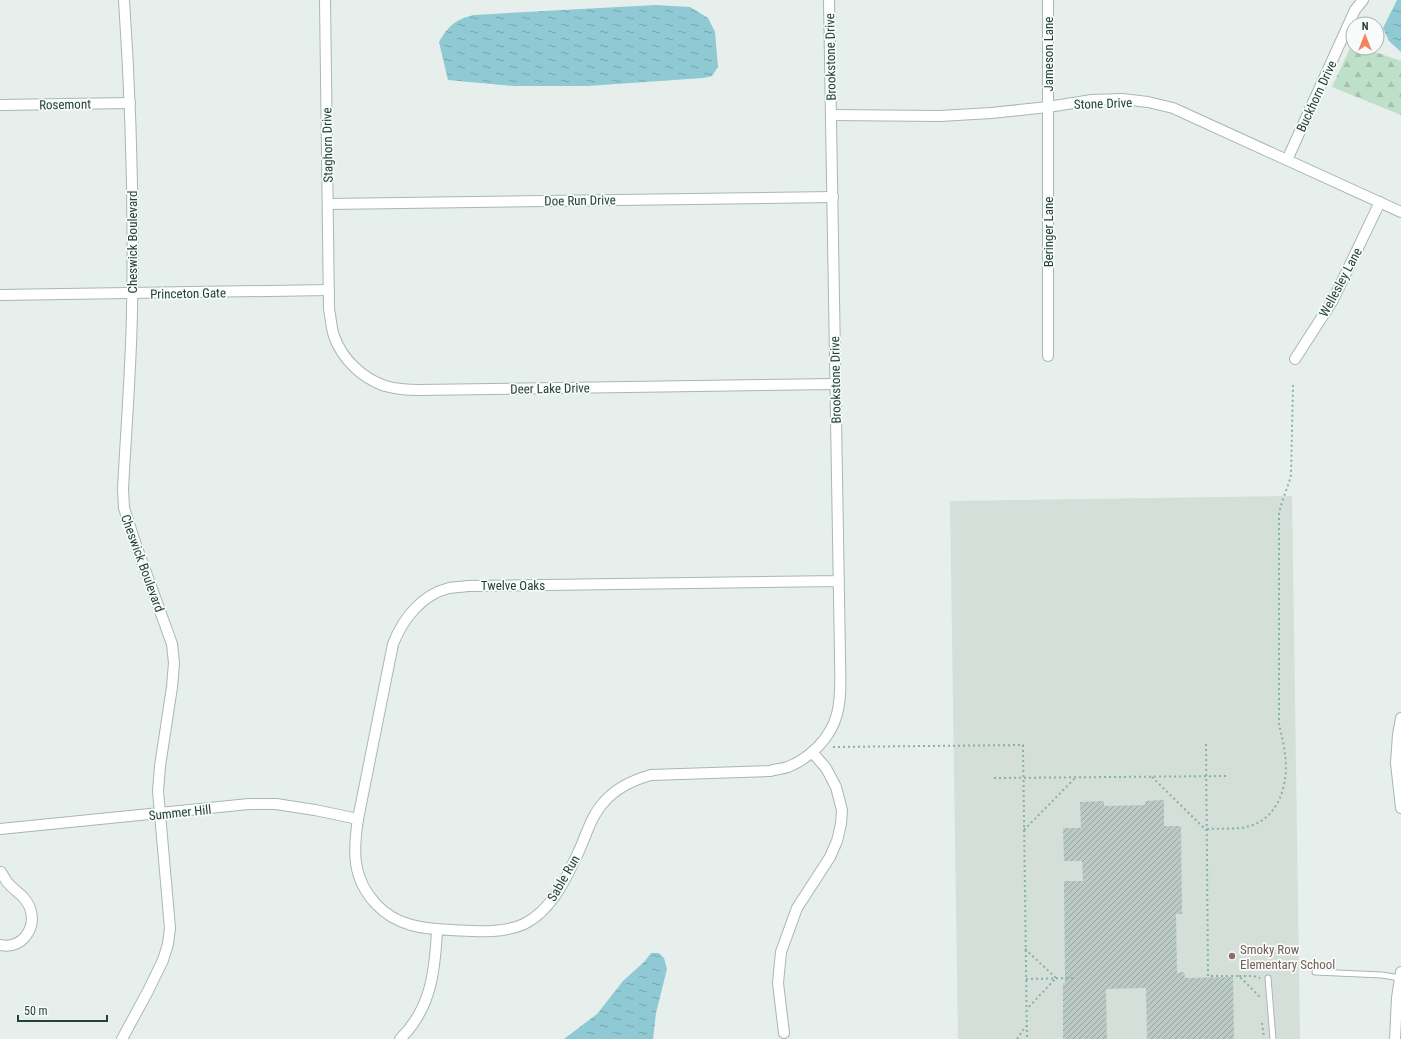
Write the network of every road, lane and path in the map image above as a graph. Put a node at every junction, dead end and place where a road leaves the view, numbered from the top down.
1 (124, 0) edge
2 (324, 0) edge
3 (829, 0) edge
4 (1048, 0) edge
5 (1363, 0) edge
6 (1355, 5) edge
7 (130, 103) junction
8 (0, 105) edge
9 (1048, 107) junction
10 (831, 115) junction
11 (1287, 160) junction
12 (832, 197) junction
13 (1380, 202) junction
14 (328, 204) junction
15 (1401, 212) edge
16 (329, 290) junction
17 (132, 294) junction
18 (0, 295) edge
19 (1048, 356) dead end
20 (1295, 359) dead end
21 (835, 384) junction
22 (1293, 384) dead end
23 (839, 581) junction
24 (1401, 718) edge
25 (1206, 744) dead end
26 (832, 747) dead end
27 (812, 752) junction
28 (1206, 776) junction
29 (1229, 776) dead end
30 (1076, 777) junction
31 (1152, 777) junction
32 (994, 778) dead end
33 (1023, 778) junction
34 (1400, 790) edge
35 (1401, 808) edge
36 (159, 813) junction
37 (358, 819) junction
38 (0, 829) edge
39 (1207, 829) junction
40 (1024, 830) junction
41 (0, 870) edge
42 (437, 930) junction
43 (0, 945) edge
44 (1025, 949) junction
45 (1316, 972) dead end
46 (1401, 975) edge
47 (1239, 976) junction
48 (1056, 978) junction
49 (1074, 978) dead end
50 (1268, 978) dead end
51 (1026, 979) junction
52 (1262, 981) dead end
53 (1263, 992) dead end
54 (1026, 1009) junction
55 (1262, 1020) dead end
56 (1026, 1025) junction
57 (784, 1033) dead end
58 (122, 1039) edge
59 (400, 1039) edge
60 (1017, 1039) edge
61 (1027, 1039) edge
62 (1264, 1039) edge
63 (1273, 1039) edge
64 (1395, 1039) edge

1 - 7 street, Cheswick Boulevard
2 - 14 street, Staghorn Drive
3 - 10 street, Brookstone Drive
4 - 9 street, Jameson Lane
5 - 6 street, Buckhorn Drive
6 - 11 street, Buckhorn Drive
7 - 8 street, Rosemont
7 - 17 street, Cheswick Boulevard
9 - 10 street, Stone Drive
9 - 11 street, Stone Drive
9 - 19 street, Beringer Lane
10 - 12 street, Brookstone Drive
11 - 13 street, Stone Drive
12 - 14 street, Doe Run Drive
12 - 21 street, Brookstone Drive
13 - 15 street, Stone Drive
13 - 20 street, Wellesley Lane
14 - 16 street, Staghorn Drive
16 - 17 street, Princeton Gate
16 - 21 street, Deer Lake Drive
17 - 18 street, Princeton Gate
17 - 36 street, Cheswick Boulevard
21 - 23 street, Brookstone Drive
22 - 39 path
23 - 27 street, Brookstone Drive
23 - 37 street, Twelve Oaks
24 - 34 street
25 - 28 path
26 - 33 path
27 - 42 street, Sable Run
27 - 57 street
28 - 29 path
28 - 31 path
28 - 39 path
30 - 31 path
30 - 33 path
30 - 40 path
31 - 39 path
32 - 33 path
33 - 40 path
34 - 35 street
36 - 37 street, Summer Hill
36 - 38 street, Summer Hill
36 - 58 street, Cheswick Boulevard
37 - 42 street, Sable Run
39 - 47 path
40 - 44 path
41 - 43 street
42 - 59 street
44 - 48 path
44 - 51 path
45 - 46 lane
46 - 64 street
47 - 52 path
47 - 53 path
48 - 49 path
48 - 51 path
48 - 54 path
50 - 63 lane
51 - 54 path
54 - 56 path
55 - 62 path
56 - 60 path
56 - 61 path

